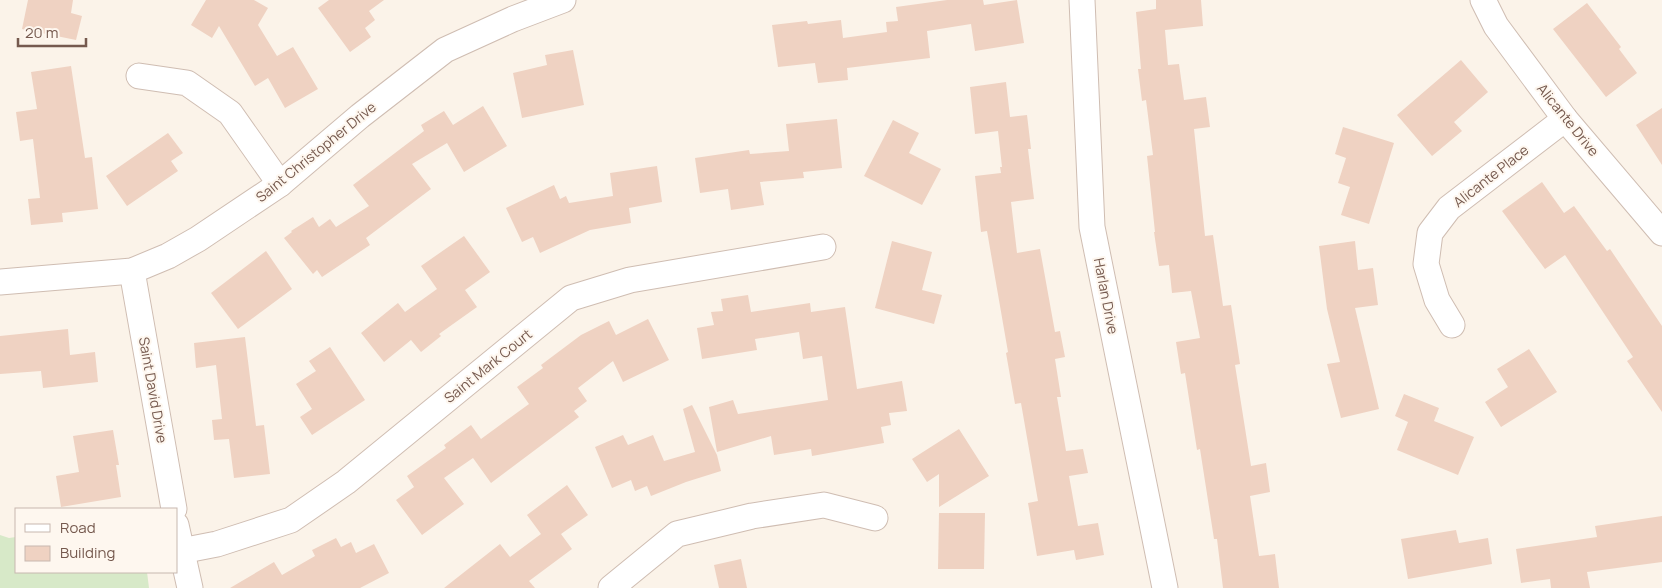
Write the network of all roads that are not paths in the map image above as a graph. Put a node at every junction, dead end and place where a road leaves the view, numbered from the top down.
1 (563, 0) edge
2 (1082, 0) edge
3 (1482, 0) edge
4 (139, 76) dead end
5 (1565, 119) junction
6 (280, 184) junction
7 (1662, 233) edge
8 (823, 247) dead end
9 (132, 271) junction
10 (0, 282) edge
11 (1452, 325) dead end
12 (174, 508) edge
13 (875, 518) dead end
14 (178, 535) edge
15 (181, 551) junction
16 (190, 588) edge
17 (611, 588) edge
18 (1165, 588) edge

1 - 6 street, Saint Christopher Drive
2 - 18 street, Harlan Drive
3 - 5 street, Alicante Drive
4 - 6 street
5 - 7 street, Alicante Drive
5 - 11 street, Alicante Place
6 - 9 street, Saint Christopher Drive
8 - 15 street, Saint Mark Court
9 - 10 street, Saint Christopher Drive
9 - 12 street, Saint David Drive
13 - 17 street
14 - 15 street
15 - 16 street

